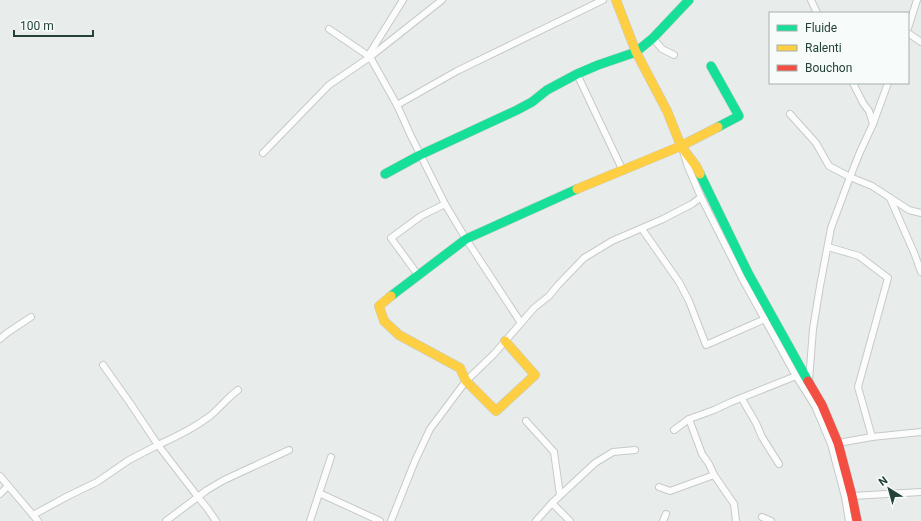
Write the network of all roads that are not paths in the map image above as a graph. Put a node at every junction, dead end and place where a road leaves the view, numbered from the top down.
1 (402, 0) edge
2 (442, 0) edge
3 (603, 0) edge
4 (616, 0) edge
5 (689, 0) edge
6 (811, 0) edge
7 (917, 0) edge
8 (817, 12) edge
9 (909, 25) edge
10 (329, 29) dead end
11 (909, 34) edge
12 (653, 38) junction
13 (921, 42) edge
14 (636, 52) junction
15 (674, 55) dead end
16 (369, 56) junction
17 (711, 66) dead end
18 (577, 74) junction
19 (854, 84) edge
20 (888, 84) edge
21 (397, 105) junction
22 (790, 114) dead end
23 (873, 124) junction
24 (681, 146) junction
25 (263, 152) dead end
26 (420, 155) junction
27 (623, 171) junction
28 (385, 174) dead end
29 (850, 177) junction
30 (889, 196) junction
31 (701, 197) junction
32 (445, 204) junction
33 (921, 213) edge
34 (642, 229) junction
35 (466, 239) junction
36 (828, 247) junction
37 (921, 272) edge
38 (418, 275) junction
39 (31, 317) dead end
40 (765, 319) junction
41 (521, 323) junction
42 (0, 330) edge
43 (7, 334) junction
44 (0, 339) edge
45 (505, 341) junction
46 (103, 365) dead end
47 (796, 376) junction
48 (466, 381) junction
49 (809, 381) junction
50 (238, 390) dead end
51 (742, 399) junction
52 (689, 419) junction
53 (526, 421) dead end
54 (674, 430) dead end
55 (921, 432) edge
56 (872, 437) junction
57 (838, 442) junction
58 (158, 445) junction
59 (289, 450) dead end
60 (635, 450) dead end
61 (331, 457) dead end
62 (779, 464) dead end
63 (714, 475) junction
64 (0, 476) edge
65 (8, 486) junction
66 (660, 487) dead end
67 (921, 492) edge
68 (319, 493) junction
69 (0, 494) edge
70 (560, 495) junction
71 (198, 496) junction
72 (852, 496) junction
73 (552, 503) junction
74 (666, 514) dead end
75 (33, 515) junction
76 (762, 517) dead end
77 (38, 521) edge
78 (166, 521) edge
79 (216, 521) edge
80 (310, 521) edge
81 (380, 521) edge
82 (391, 521) edge
83 (536, 521) edge
84 (570, 521) edge
85 (662, 521) edge
86 (736, 521) edge
87 (771, 521) edge
88 (849, 521) edge
89 (857, 521) edge

1 - 16 street
2 - 16 street
3 - 21 street
4 - 14 street
5 - 12 street
6 - 8 street
7 - 9 street
10 - 16 street
11 - 13 street
12 - 14 street
12 - 15 street
14 - 18 street
14 - 24 street
16 - 21 street
16 - 25 street
17 - 24 street
18 - 26 street
18 - 27 street
19 - 23 street
20 - 23 street
21 - 26 street
22 - 29 street
23 - 29 street
24 - 27 street
24 - 31 street
24 - 49 street
26 - 28 street
26 - 32 street
27 - 35 street
29 - 30 street
29 - 36 street
30 - 33 street
30 - 37 street
31 - 34 street
31 - 40 street
32 - 35 street
32 - 38 street
34 - 40 street
34 - 41 street
35 - 38 street
35 - 41 street
36 - 49 street
36 - 56 street
38 - 48 street
39 - 43 street
40 - 47 street
41 - 45 street
42 - 43 street
43 - 44 street
45 - 48 street
45 - 48 street
46 - 58 street
47 - 51 street
47 - 88 street
48 - 82 street
49 - 57 street
50 - 58 street
51 - 52 street
51 - 62 street
52 - 54 street
52 - 63 street
53 - 70 street
55 - 56 street
56 - 57 street
57 - 72 street
58 - 71 street
58 - 75 street
59 - 71 street
60 - 70 street
61 - 68 street
63 - 66 street
63 - 86 street
64 - 65 street
65 - 69 street
65 - 75 street
67 - 72 street
68 - 80 street
68 - 81 street
70 - 73 street
71 - 78 street
71 - 79 street
72 - 89 street
73 - 83 street
73 - 84 street
74 - 85 street
75 - 77 street
76 - 87 street

